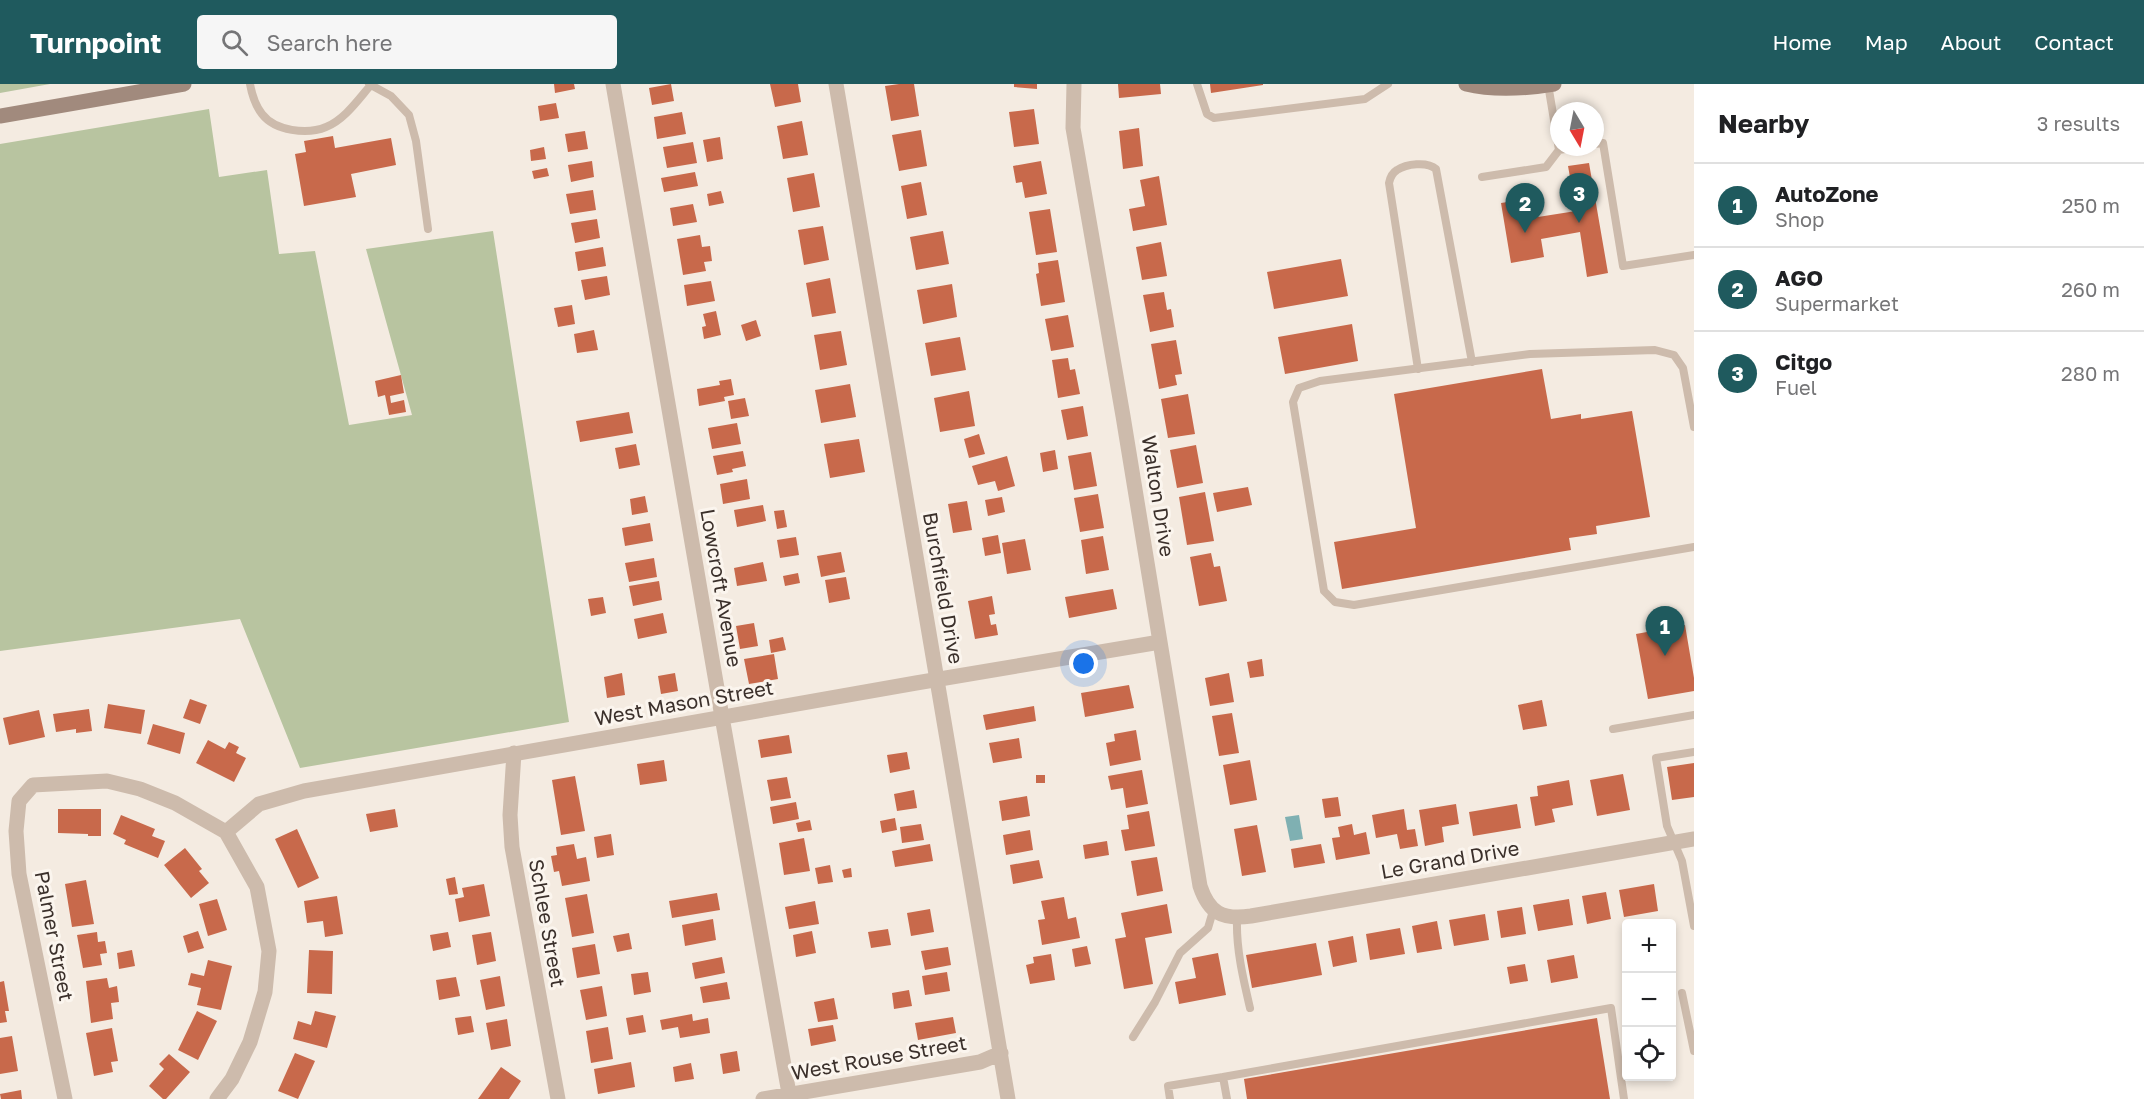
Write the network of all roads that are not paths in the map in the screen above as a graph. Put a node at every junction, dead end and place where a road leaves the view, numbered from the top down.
1 (184, 84) edge
2 (250, 84) edge
3 (613, 84) edge
4 (836, 84) edge
5 (1074, 84) edge
6 (1197, 84) edge
7 (1388, 84) edge
8 (1466, 84) edge
9 (1550, 84) edge
10 (370, 85) edge
11 (1509, 87) edge
12 (1552, 102) edge
13 (0, 116) edge
14 (1604, 149) edge
15 (1554, 156) edge
16 (1482, 177) dead end
17 (428, 229) dead end
18 (1694, 255) edge
19 (1472, 362) junction
20 (1418, 369) junction
21 (1694, 372) edge
22 (1684, 374) junction
23 (1694, 427) edge
24 (1694, 547) edge
25 (1160, 642) junction
26 (937, 680) junction
27 (1694, 715) edge
28 (722, 717) junction
29 (1613, 729) dead end
30 (1694, 752) edge
31 (514, 753) junction
32 (226, 832) junction
33 (1694, 839) edge
34 (1675, 843) junction
35 (1214, 911) junction
36 (1237, 918) junction
37 (1694, 926) edge
38 (1682, 993) dead end
39 (1250, 1008) dead end
40 (1133, 1037) dead end
41 (1694, 1051) edge
42 (1001, 1053) junction
43 (1223, 1077) junction
44 (790, 1097) edge
45 (65, 1099) edge
46 (217, 1099) edge
47 (558, 1099) edge
48 (763, 1099) edge
49 (1008, 1099) edge
50 (1170, 1099) edge
51 (1227, 1099) edge
52 (1624, 1099) edge

1 - 13 street
2 - 10 lane
3 - 28 street, Lowcroft Avenue
4 - 26 street, Burchfield Drive
5 - 25 street, Walton Drive
6 - 7 lane
8 - 11 street
9 - 11 street
9 - 12 lane
10 - 17 lane
14 - 18 lane
15 - 16 lane
19 - 20 lane
19 - 20 lane
19 - 22 lane
20 - 24 lane
21 - 22 lane
22 - 23 lane
25 - 26 street, West Mason Street
25 - 35 street, Walton Drive
26 - 28 street, West Mason Street
26 - 42 street, Burchfield Drive
27 - 29 lane
28 - 31 street, West Mason Street
28 - 44 street, Lowcroft Avenue
30 - 34 lane
31 - 32 street, West Mason Street
31 - 47 street, Schlee Street
32 - 45 street, Palmer Street
32 - 46 street
33 - 34 street, Le Grand Drive
34 - 36 street, Le Grand Drive
34 - 37 lane
35 - 36 street, Le Grand Drive
35 - 40 lane
36 - 39 lane
38 - 41 lane
42 - 44 street, West Rouse Street
42 - 49 street, Burchfield Drive
43 - 50 lane
43 - 51 lane
43 - 52 lane
44 - 48 street, West Rouse Street

